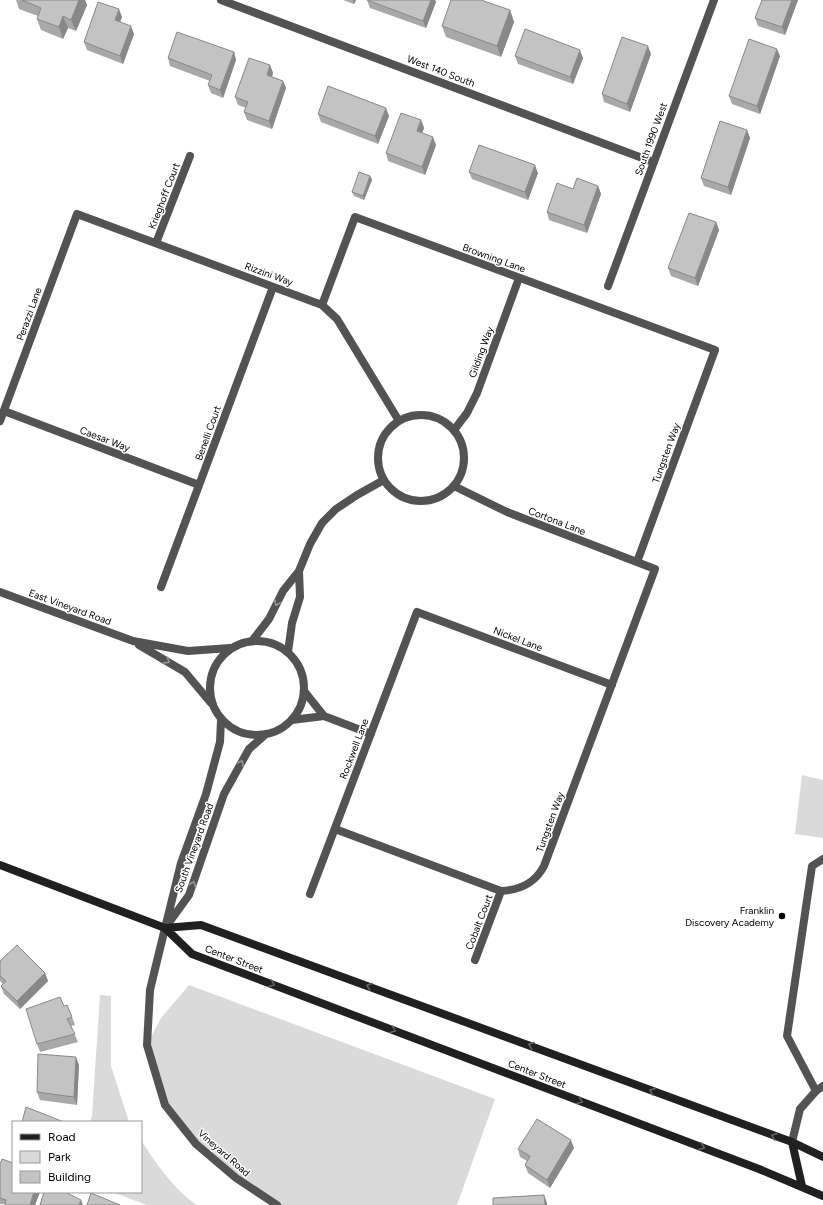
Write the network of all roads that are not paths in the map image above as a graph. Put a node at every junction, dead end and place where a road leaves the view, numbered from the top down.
1 (221, 0) edge
2 (714, 0) edge
3 (190, 156) dead end
4 (653, 162) junction
5 (77, 214) joint
6 (156, 243) junction
7 (519, 278) junction
8 (608, 286) dead end
9 (273, 287) junction
10 (322, 305) junction
11 (715, 350) joint
12 (4, 411) junction
13 (0, 421) edge
14 (399, 421) junction
15 (454, 430) junction
16 (382, 481) junction
17 (199, 485) junction
18 (454, 486) junction
19 (637, 562) junction
20 (655, 569) joint
21 (299, 570) junction
22 (161, 587) dead end
23 (0, 592) edge
24 (417, 612) joint
25 (133, 641) junction
26 (252, 641) junction
27 (230, 648) junction
28 (288, 652) junction
29 (612, 685) junction
30 (304, 691) junction
31 (213, 706) junction
32 (324, 716) junction
33 (221, 720) junction
34 (292, 720) junction
35 (266, 734) junction
36 (371, 734) junction
37 (335, 829) junction
38 (823, 859) edge
39 (0, 865) edge
40 (501, 891) junction
41 (310, 894) dead end
42 (165, 928) junction
43 (475, 960) dead end
44 (823, 1086) edge
45 (816, 1091) junction
46 (792, 1142) junction
47 (823, 1157) edge
48 (802, 1186) junction
49 (823, 1196) edge
50 (277, 1205) edge

1 - 4 street, West 140 South
2 - 4 street, South 1990 West
3 - 6 street, Krieghoff Court
4 - 8 street, South 1990 West
5 - 6 street, Rizzini Way
5 - 12 street, Perazzi Lane
6 - 9 street, Rizzini Way
7 - 10 street, Browning Lane
7 - 11 street, Browning Lane
7 - 15 street, Gilding Way
9 - 10 street, Rizzini Way
9 - 17 street, Benelli Court
10 - 14 street, Rizzini Way
11 - 19 street, Tungsten Way
12 - 13 street, Perazzi Lane
12 - 17 street, Caesar Way
14 - 15 street
14 - 16 street
15 - 18 street
16 - 18 street
16 - 21 street
17 - 22 street, Benelli Court
18 - 19 street, Cortona Lane
19 - 20 street, Cortona Lane
20 - 29 street, Tungsten Way
21 -> 26 street
21 - 28 street
23 - 25 street, East Vineyard Road
24 - 29 street, Nickel Lane
24 - 36 street, Rockwell Lane
25 - 27 street, East Vineyard Road
25 -> 31 street, East Vineyard Road
26 - 27 street
26 - 28 street
27 - 31 street
28 - 30 street
29 - 40 street, Tungsten Way
30 - 32 street
30 - 34 street
31 - 33 street
32 - 34 street
32 - 36 street
33 - 35 street
33 - 42 street, South Vineyard Road
34 - 35 street
42 -> 35 street, South Vineyard Road
36 - 37 street, Rockwell Lane
37 - 40 street, Tungsten Way
37 - 41 street, Rockwell Lane
38 - 45 street
39 - 42 main road
40 - 43 street, Cobalt Court
46 -> 42 main road, Center Street
42 -> 48 main road, Center Street
42 - 50 street, Vineyard Road
44 - 45 street
45 - 46 street
46 - 47 main road, Center Street
46 - 48 main road
48 - 49 main road, Center Street

